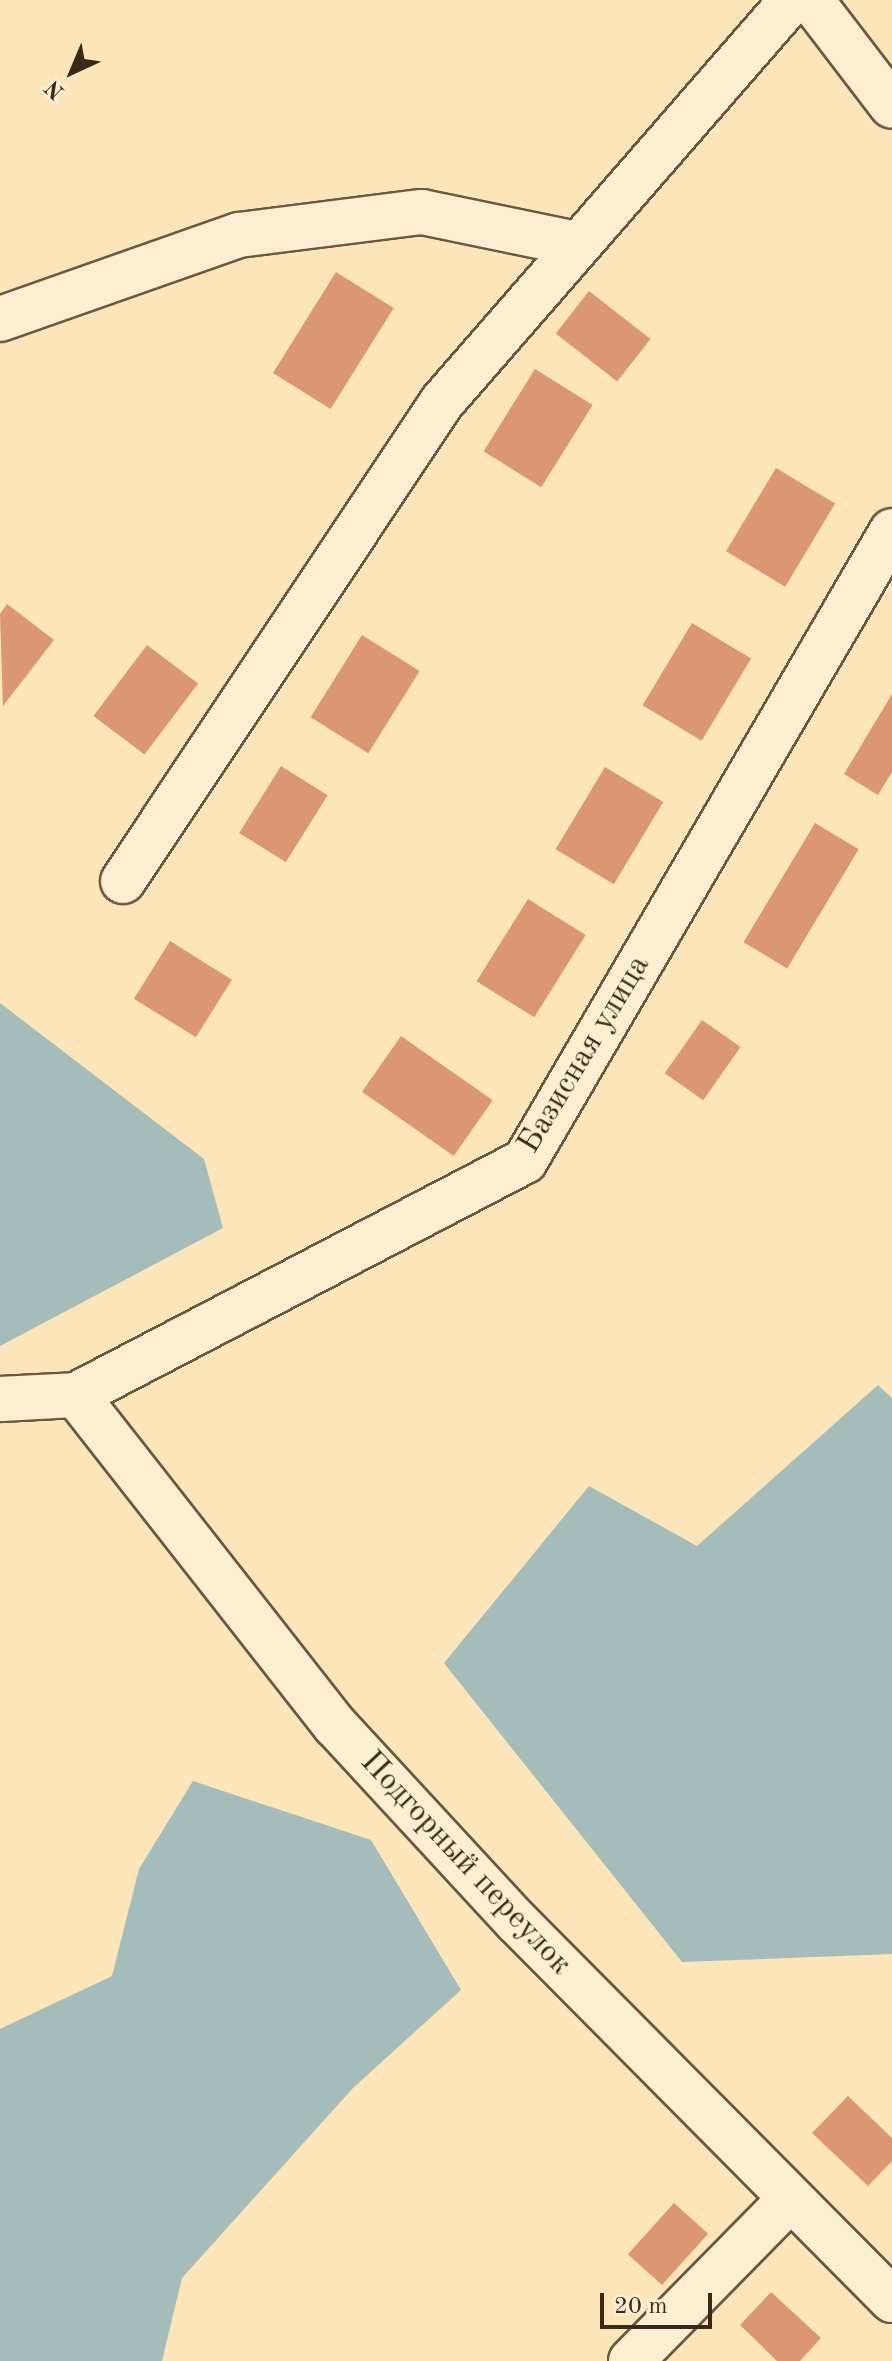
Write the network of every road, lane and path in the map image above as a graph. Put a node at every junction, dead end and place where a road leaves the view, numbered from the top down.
1 (792, 0) edge
2 (811, 0) edge
3 (892, 106) edge
4 (577, 244) junction
5 (4, 306) edge
6 (892, 531) edge
7 (123, 881) dead end
8 (76, 1395) junction
9 (0, 1399) edge
10 (789, 2200) junction
11 (892, 2300) edge
12 (631, 2361) edge

1 - 4 street
2 - 3 street
4 - 5 street
4 - 7 street
6 - 8 street, Базисная улица
8 - 9 street, Базисная улица
8 - 10 street, Подгорный переулок
10 - 11 street, Подгорный переулок
10 - 12 street

